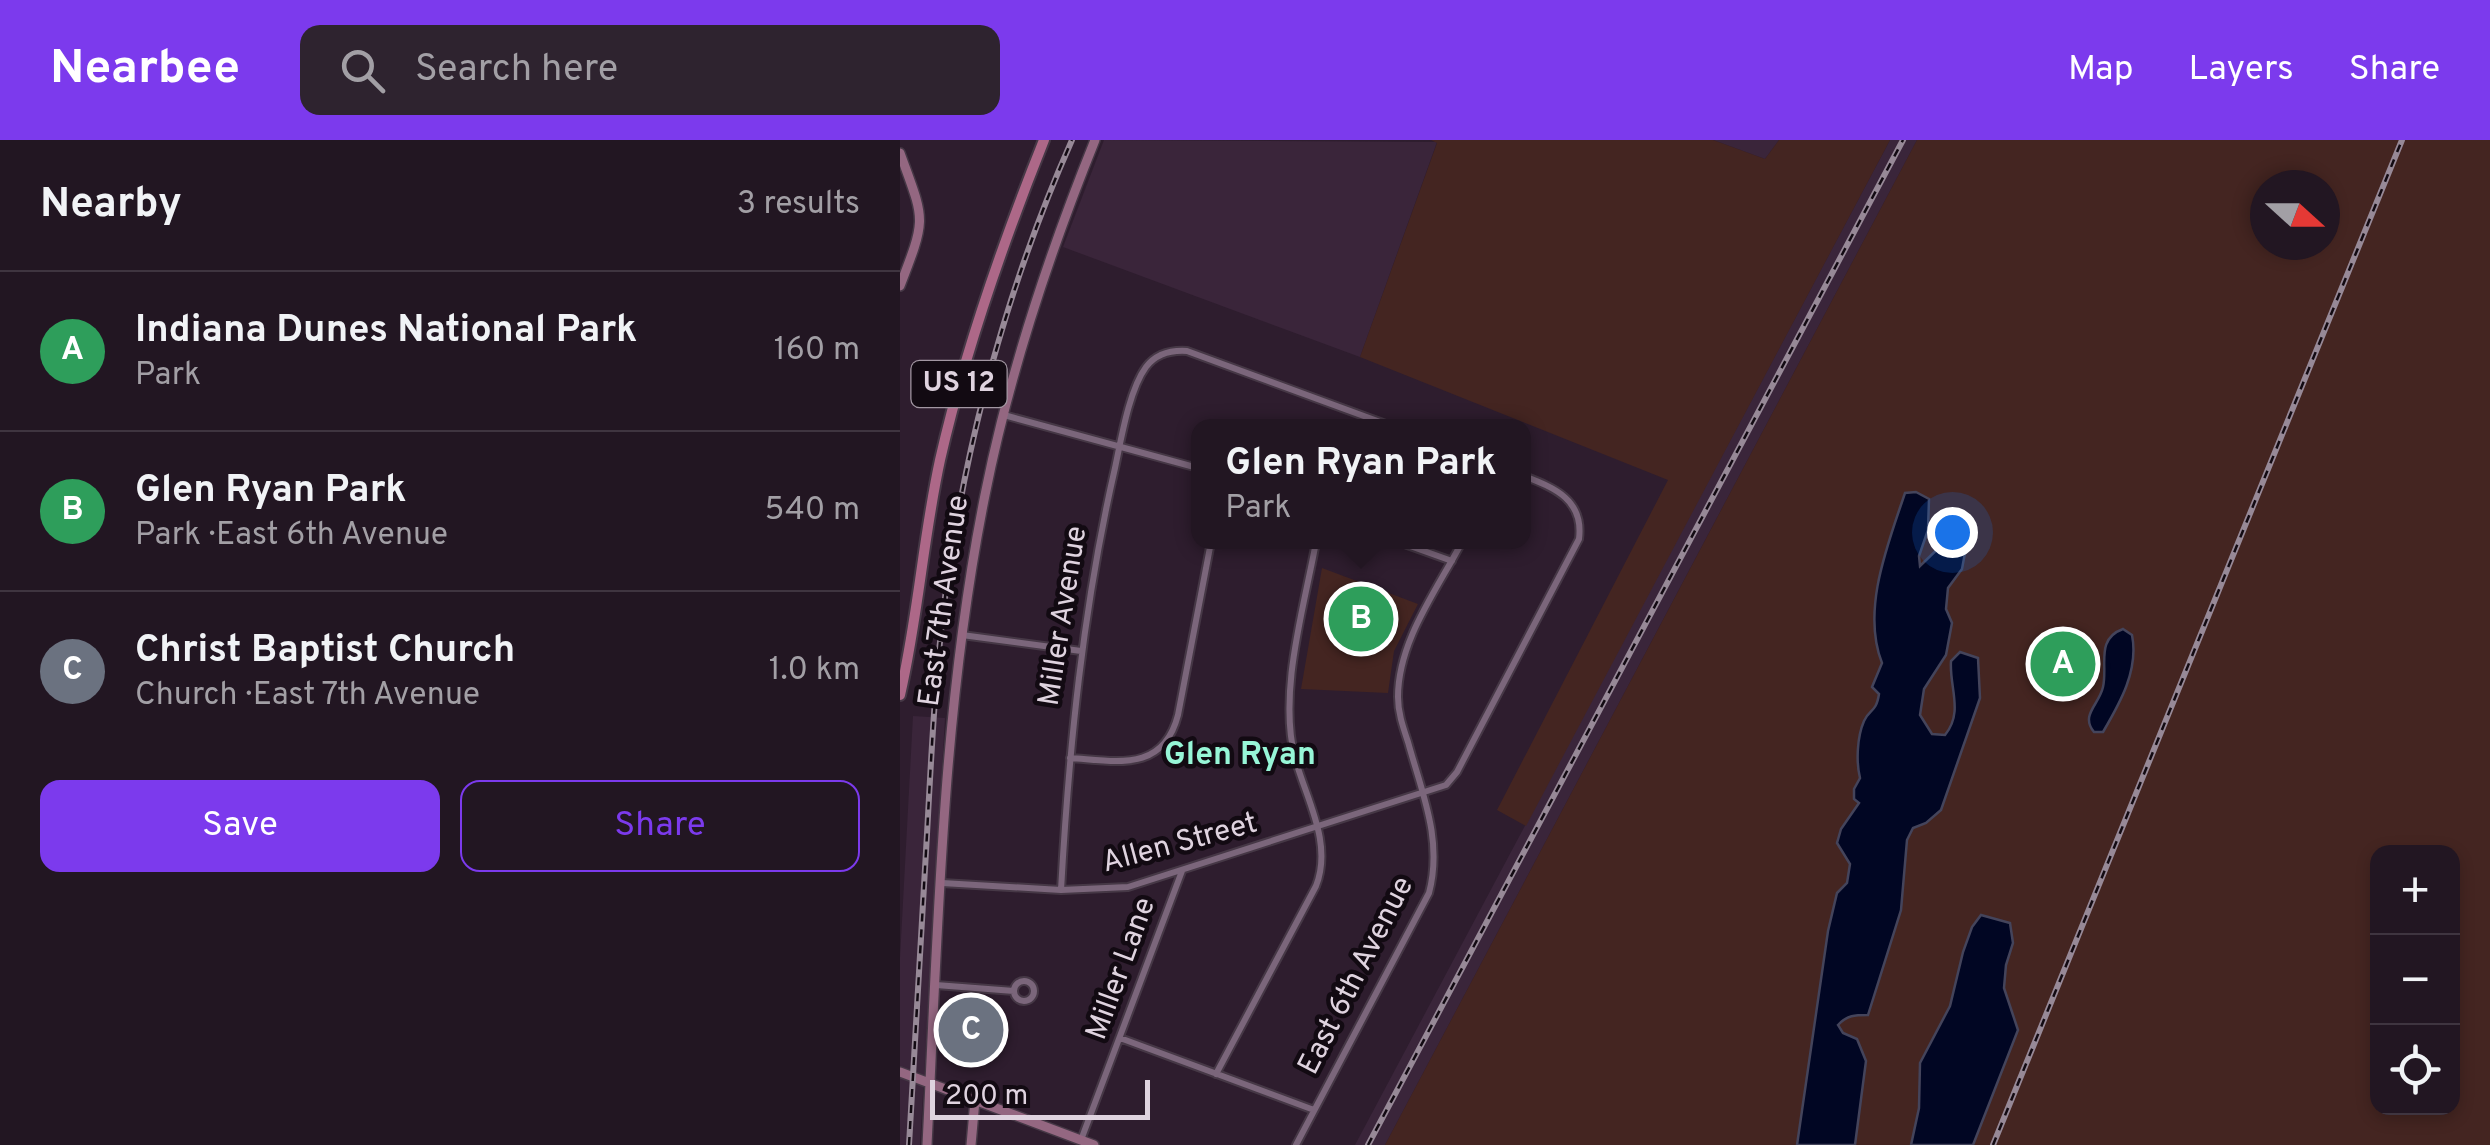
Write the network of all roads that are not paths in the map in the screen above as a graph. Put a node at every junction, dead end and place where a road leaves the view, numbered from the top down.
1 (1044, 140) edge
2 (1096, 140) edge
3 (900, 153) edge
4 (904, 266) edge
5 (900, 286) edge
6 (1004, 414) junction
7 (1372, 419) edge
8 (1120, 445) junction
9 (1191, 466) edge
10 (1531, 479) edge
11 (1210, 549) edge
12 (1315, 549) edge
13 (1419, 549) edge
14 (1458, 549) edge
15 (1452, 561) junction
16 (962, 635) junction
17 (1080, 651) junction
18 (900, 694) edge
19 (1069, 758) junction
20 (1422, 794) junction
21 (1317, 828) junction
22 (1183, 870) junction
23 (942, 883) junction
24 (1062, 890) junction
25 (936, 986) junction
26 (1014, 990) dead end
27 (1120, 1038) junction
28 (900, 1072) edge
29 (1216, 1074) junction
30 (930, 1083) junction
31 (975, 1100) junction
32 (1314, 1110) junction
33 (1081, 1140) junction
34 (928, 1145) edge
35 (971, 1145) edge
36 (1094, 1145) edge
37 (1296, 1145) edge

1 - 18 main road, US 12
2 - 6 street, East 7th Avenue
3 - 4 street
4 - 5 street
6 - 8 street
6 - 16 street, East 7th Avenue
7 - 8 street, Miller Avenue
8 - 9 street
8 - 17 street, Miller Avenue
10 - 20 street, Allen Street
11 - 19 street
12 - 21 street
13 - 15 street
14 - 15 street, East 6th Avenue
15 - 20 street, East 6th Avenue
16 - 17 street
16 - 23 street, East 7th Avenue
17 - 19 street, Miller Avenue
19 - 24 street, Miller Avenue
20 - 21 street, Allen Street
20 - 32 street, East 6th Avenue
21 - 22 street, Allen Street
21 - 29 street
22 - 24 street, Allen Street
22 - 27 street, Miller Lane
23 - 24 street, Allen Street
23 - 25 street, East 7th Avenue
25 - 26 street
25 - 30 street, East 7th Avenue
27 - 29 street
27 - 33 street, Miller Lane
28 - 30 street
29 - 32 street
30 - 31 street
30 - 34 street, East 7th Avenue
31 - 33 street
31 - 35 street
32 - 37 street, East 6th Avenue
33 - 36 street

